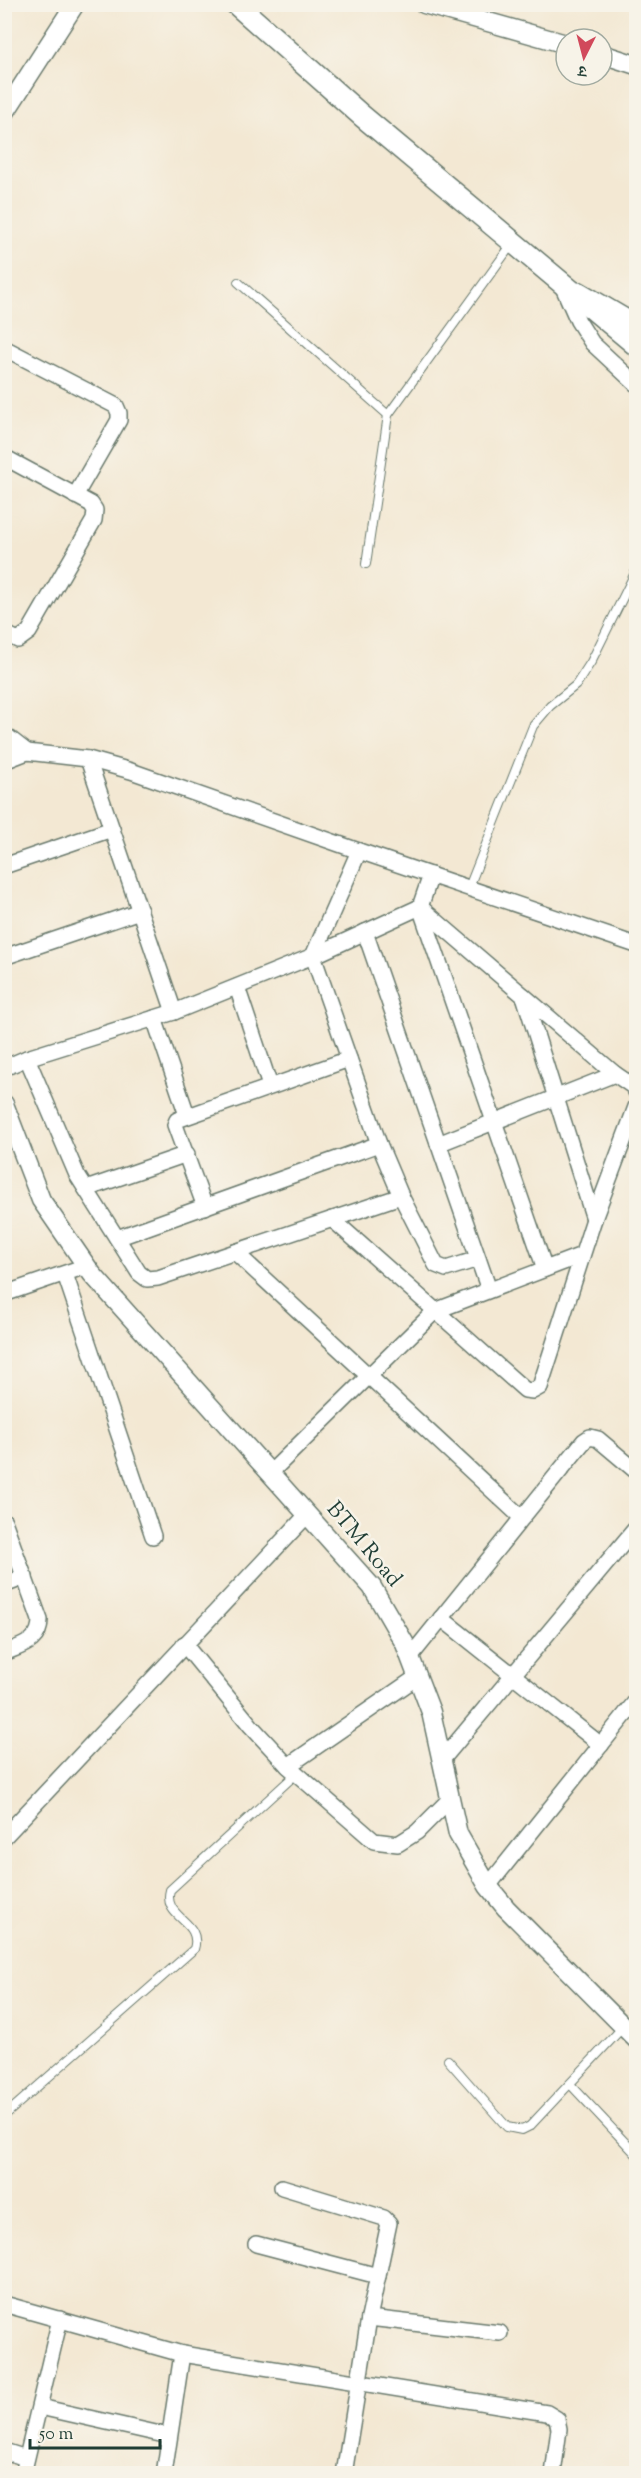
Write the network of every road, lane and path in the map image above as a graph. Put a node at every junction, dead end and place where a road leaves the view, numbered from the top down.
1 (75, 4) edge
2 (236, 4) edge
3 (424, 4) edge
4 (554, 41) edge
5 (614, 58) edge
6 (636, 65) edge
7 (4, 114) edge
8 (513, 243) junction
9 (238, 282) dead end
10 (561, 282) junction
11 (636, 324) edge
12 (636, 345) edge
13 (4, 348) edge
14 (636, 384) edge
15 (388, 415) junction
16 (4, 457) edge
17 (75, 496) junction
18 (366, 564) dead end
19 (636, 571) edge
20 (4, 633) edge
21 (4, 734) edge
22 (27, 752) junction
23 (88, 759) junction
24 (4, 760) edge
25 (111, 829) junction
26 (359, 851) junction
27 (4, 866) edge
28 (431, 875) junction
29 (469, 887) junction
30 (420, 907) junction
31 (140, 911) junction
32 (366, 932) junction
33 (636, 945) edge
34 (313, 956) junction
35 (4, 957) edge
36 (237, 987) junction
37 (523, 995) junction
38 (174, 1012) junction
39 (154, 1018) junction
40 (27, 1058) junction
41 (349, 1059) junction
42 (4, 1068) edge
43 (615, 1074) junction
44 (270, 1086) junction
45 (636, 1092) edge
46 (555, 1098) junction
47 (4, 1104) edge
48 (636, 1107) edge
49 (187, 1115) junction
50 (495, 1122) junction
51 (11, 1141) edge
52 (379, 1144) junction
53 (438, 1144) junction
54 (187, 1154) junction
55 (86, 1189) junction
56 (401, 1196) junction
57 (205, 1206) junction
58 (332, 1219) junction
59 (594, 1220) junction
60 (117, 1238) junction
61 (235, 1252) junction
62 (582, 1255) junction
63 (478, 1259) junction
64 (86, 1266) junction
65 (545, 1269) junction
66 (65, 1274) junction
67 (489, 1290) junction
68 (4, 1294) edge
69 (435, 1311) junction
70 (369, 1376) junction
71 (636, 1471) edge
72 (270, 1473) junction
73 (307, 1515) junction
74 (522, 1518) junction
75 (4, 1521) edge
76 (636, 1528) edge
77 (153, 1536) dead end
78 (25, 1577) junction
79 (4, 1585) edge
80 (441, 1618) junction
81 (184, 1644) junction
82 (4, 1653) edge
83 (410, 1657) junction
84 (513, 1675) junction
85 (417, 1677) junction
86 (636, 1701) edge
87 (601, 1745) junction
88 (441, 1761) junction
89 (293, 1769) junction
90 (450, 1799) junction
91 (4, 1837) edge
92 (488, 1886) junction
93 (630, 2032) edge
94 (448, 2060) dead end
95 (570, 2084) junction
96 (4, 2116) edge
97 (636, 2154) edge
98 (282, 2187) dead end
99 (256, 2244) dead end
100 (378, 2276) junction
101 (4, 2304) edge
102 (369, 2318) junction
103 (60, 2319) junction
104 (500, 2333) dead end
105 (182, 2354) junction
106 (359, 2381) junction
107 (40, 2407) junction
108 (170, 2436) junction
109 (4, 2451) edge
110 (26, 2458) junction
111 (23, 2474) edge
112 (164, 2474) edge
113 (345, 2474) edge
114 (553, 2474) edge

1 - 7 street
2 - 8 main road
3 - 4 street
5 - 6 street
8 - 10 main road
8 - 15 lane
9 - 15 lane
10 - 11 street
10 - 12 main road
10 - 14 street
13 - 17 street
15 - 18 lane
16 - 17 street
17 - 20 street
19 - 29 lane
21 - 22 street
22 - 23 street
22 - 24 street
23 - 25 street
23 - 26 street
25 - 27 street
25 - 31 street
26 - 28 street
26 - 34 street
28 - 29 street
28 - 30 street
29 - 33 street
30 - 32 street
30 - 37 street
30 - 50 street
31 - 35 street
31 - 38 street
32 - 34 street
32 - 53 street
34 - 36 street
34 - 41 street
36 - 38 street
36 - 44 street
37 - 43 street
37 - 46 street
38 - 39 street
39 - 40 street
39 - 49 street
40 - 42 street
40 - 55 street
41 - 44 street
41 - 52 street
43 - 45 street
43 - 46 street
44 - 49 street
46 - 50 street
46 - 59 street
47 - 51 street, BTM Road
48 - 59 street
49 - 54 street
50 - 53 street
50 - 65 street
51 - 64 street, BTM Road
52 - 56 street
52 - 57 street
53 - 63 street
54 - 55 street
54 - 57 street
55 - 60 street
56 - 58 street
56 - 63 street
57 - 60 street
58 - 61 street
58 - 69 street
59 - 62 street
60 - 61 street
61 - 70 street
62 - 65 street
62 - 69 street
63 - 67 street
64 - 66 street
64 - 72 street, BTM Road
65 - 67 street
66 - 68 street
66 - 77 street
67 - 69 street
69 - 70 street
70 - 72 street
70 - 74 street
71 - 74 street
72 - 73 street, BTM Road
73 - 81 street
73 - 83 street, BTM Road
74 - 80 street
75 - 78 street
76 - 84 street
78 - 79 street
78 - 82 street
80 - 83 street
80 - 84 street
81 - 89 street
81 - 91 street
83 - 85 street, BTM Road
84 - 87 street
84 - 88 street
85 - 88 street, BTM Road
85 - 89 street
86 - 87 street
87 - 92 street
88 - 90 street, BTM Road
89 - 90 street
89 - 96 lane
90 - 92 street, BTM Road
92 - 93 street, BTM Road
93 - 95 lane
94 - 95 lane
95 - 97 lane
98 - 100 street
99 - 100 street
100 - 102 street
101 - 103 street
102 - 104 street
102 - 106 street
103 - 105 street
103 - 107 street
105 - 106 street
105 - 108 street
106 - 113 street
106 - 114 street
107 - 108 street
107 - 110 street
108 - 112 street
109 - 110 street
110 - 111 street

